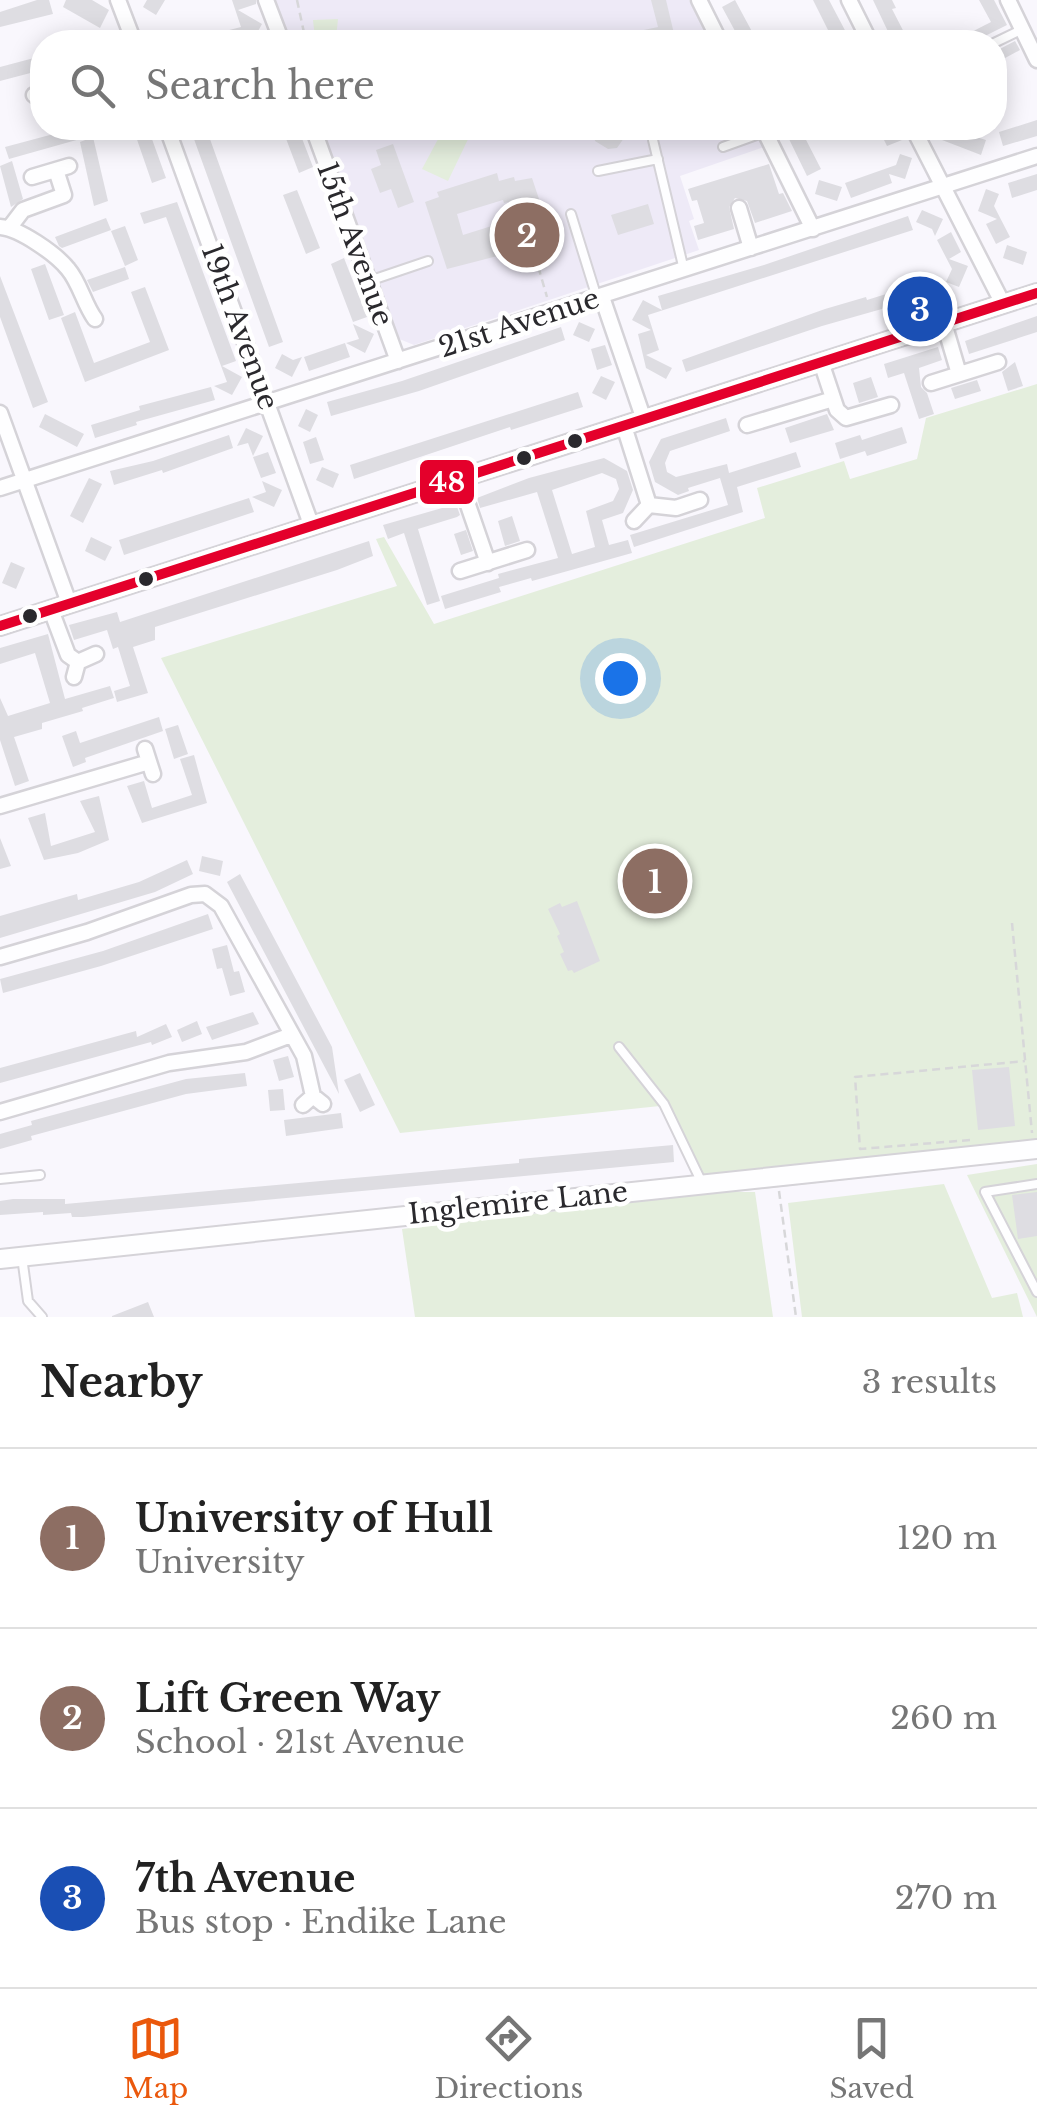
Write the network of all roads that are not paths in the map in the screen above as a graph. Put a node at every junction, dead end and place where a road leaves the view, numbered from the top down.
1 (118, 0) edge
2 (266, 0) edge
3 (699, 0) edge
4 (849, 0) edge
5 (1008, 0) edge
6 (1023, 29) junction
7 (129, 30) edge
8 (277, 30) edge
9 (714, 30) edge
10 (864, 30) edge
11 (1007, 37) edge
12 (1037, 60) edge
13 (171, 140) edge
14 (317, 140) edge
15 (653, 140) dead end
16 (743, 140) edge
17 (769, 140) edge
18 (920, 140) edge
19 (723, 147) dead end
20 (1037, 156) edge
21 (658, 159) junction
22 (598, 172) dead end
23 (32, 177) dead end
24 (944, 186) junction
25 (739, 208) dead end
26 (571, 214) dead end
27 (5, 227) edge
28 (813, 229) junction
29 (751, 248) junction
30 (428, 261) dead end
31 (684, 270) junction
32 (369, 282) junction
33 (1037, 293) edge
34 (600, 298) junction
35 (1003, 304) junction
36 (95, 319) dead end
37 (944, 323) junction
38 (398, 361) junction
39 (821, 362) junction
40 (998, 362) dead end
41 (960, 374) junction
42 (931, 383) dead end
43 (833, 398) junction
44 (268, 403) junction
45 (890, 405) dead end
46 (0, 413) edge
47 (644, 420) junction
48 (747, 425) dead end
49 (624, 426) junction
50 (460, 479) junction
51 (25, 480) junction
52 (0, 488) edge
53 (700, 500) dead end
54 (649, 505) junction
55 (634, 521) dead end
56 (312, 527) junction
57 (527, 550) dead end
58 (488, 563) junction
59 (460, 570) dead end
60 (60, 606) junction
61 (0, 626) edge
62 (96, 654) dead end
63 (78, 662) junction
64 (74, 678) dead end
65 (149, 762) dead end
66 (0, 806) edge
67 (0, 957) edge
68 (291, 1035) junction
69 (619, 1047) dead end
70 (313, 1102) dead end
71 (0, 1112) edge
72 (1035, 1149) edge
73 (40, 1175) dead end
74 (0, 1180) edge
75 (702, 1183) junction
76 (1037, 1184) edge
77 (22, 1257) junction
78 (0, 1259) edge
79 (1037, 1292) edge
80 (42, 1317) edge

1 - 7 street
2 - 8 street
3 - 9 street
4 - 10 street
5 - 6 street
6 - 11 lane
6 - 12 street
13 - 44 street, 19th Avenue
14 - 32 street, 15th Avenue
15 - 21 lane
16 - 19 lane
17 - 28 street
18 - 24 street
20 - 24 street, 21st Avenue
21 - 22 lane
21 - 31 lane
23 - 27 street
24 - 28 street, 21st Avenue
24 - 35 street
25 - 29 street
26 - 34 lane
27 - 36 street
28 - 29 street, 21st Avenue
29 - 31 street, 21st Avenue
30 - 32 lane
31 - 34 street, 21st Avenue
32 - 38 street, 15th Avenue
33 - 35 street
34 - 38 street, 21st Avenue
34 - 47 street
35 - 37 street
37 - 39 street
37 - 41 street
38 - 44 street, 21st Avenue
39 - 43 street
39 - 47 street
40 - 41 street
41 - 42 street
43 - 45 street
43 - 48 street
44 - 51 street, 21st Avenue
44 - 56 street, 19th Avenue
46 - 51 street
47 - 49 street
49 - 50 street
49 - 54 street
50 - 56 street
50 - 58 street
51 - 52 street, 21st Avenue
51 - 60 street
53 - 54 street
54 - 55 street
56 - 60 street
57 - 58 street
58 - 59 street
60 - 61 street
60 - 63 street
62 - 63 street
63 - 64 street
65 - 66 street
67 - 68 street
68 - 70 street
68 - 71 street
69 - 75 lane
72 - 75 street, Inglemire Lane
73 - 74 lane
75 - 77 street, Inglemire Lane
76 - 79 lane
77 - 78 street, Inglemire Lane
77 - 80 lane

